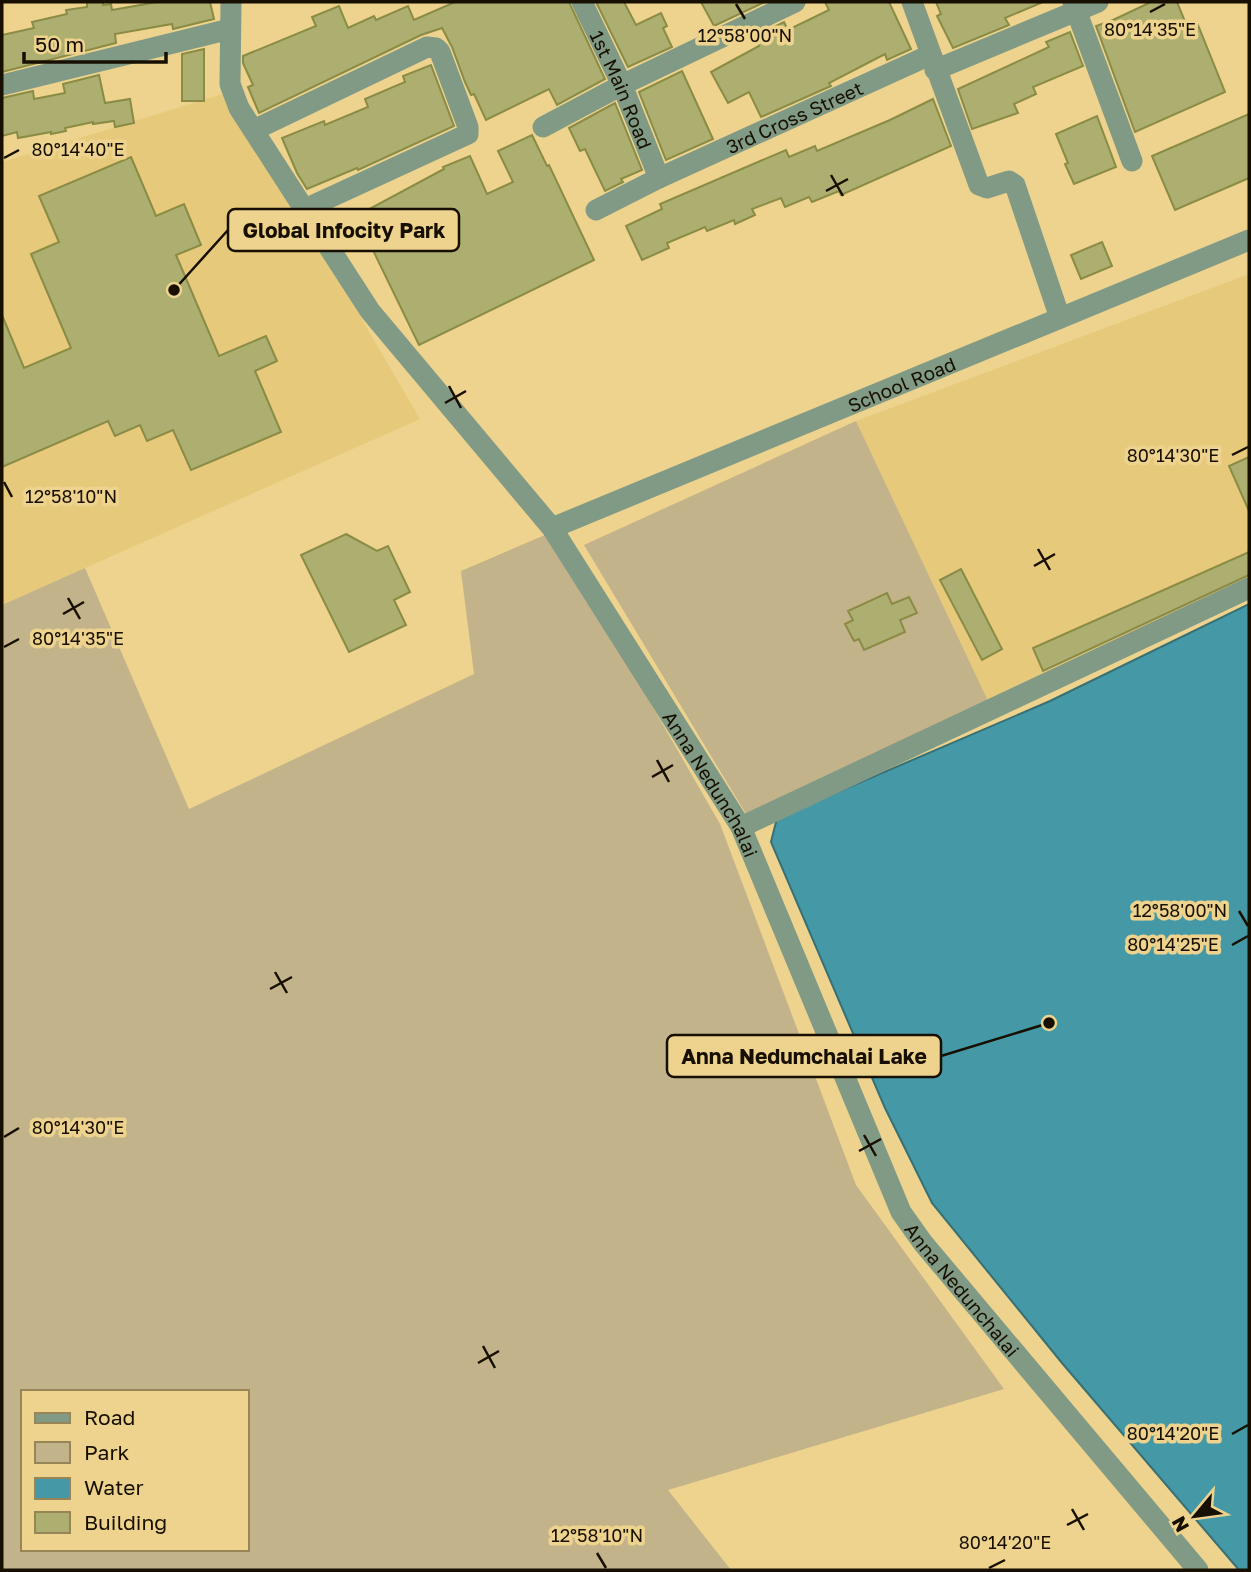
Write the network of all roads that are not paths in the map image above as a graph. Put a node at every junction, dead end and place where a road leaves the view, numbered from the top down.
1 (231, 2) edge
2 (582, 2) edge
3 (794, 2) edge
4 (912, 2) edge
5 (1098, 2) edge
6 (1074, 7) edge
7 (230, 29) junction
8 (933, 63) junction
9 (2, 85) edge
10 (622, 85) junction
11 (543, 127) dead end
12 (254, 130) junction
13 (1132, 161) dead end
14 (659, 178) junction
15 (305, 209) junction
16 (596, 210) dead end
17 (1249, 240) edge
18 (1060, 318) junction
19 (552, 528) junction
20 (1249, 587) edge
21 (741, 827) junction
22 (1198, 1570) edge

1 - 7 street, Anna Nedunchalai
2 - 10 street, 1st Main Road
3 - 10 street
4 - 8 street
5 - 6 street, 3rd Cross Street
6 - 8 street, 3rd Cross Street
6 - 13 street
7 - 9 street
7 - 12 street, Anna Nedunchalai
8 - 14 street, 3rd Cross Street
8 - 18 street
10 - 11 street
10 - 14 street, 1st Main Road
12 - 15 street, Anna Nedunchalai
12 - 15 street
14 - 16 street, 3rd Cross Street
15 - 19 street, Anna Nedunchalai
17 - 18 street, School Road
18 - 19 street, School Road
19 - 21 street, Anna Nedunchalai
20 - 21 street
21 - 22 street, Anna Nedunchalai

